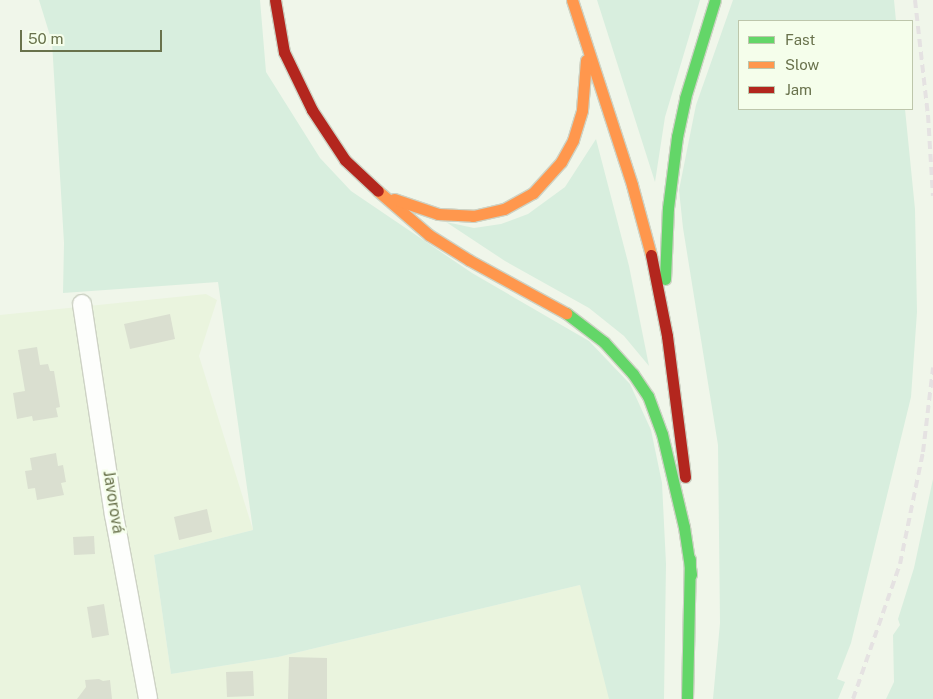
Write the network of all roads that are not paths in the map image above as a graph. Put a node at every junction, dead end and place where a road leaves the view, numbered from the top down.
1 (275, 0) edge
2 (572, 0) edge
3 (715, 0) edge
4 (586, 46) junction
5 (372, 187) junction
6 (82, 304) dead end
7 (667, 336) junction
8 (691, 574) junction
9 (148, 699) edge
10 (687, 699) edge

1 - 5 main road
2 - 4 main road
3 - 7 main road
4 - 5 main road
4 - 7 main road
5 - 8 main road
6 - 9 street, Javorová
7 - 8 main road
8 - 10 main road

